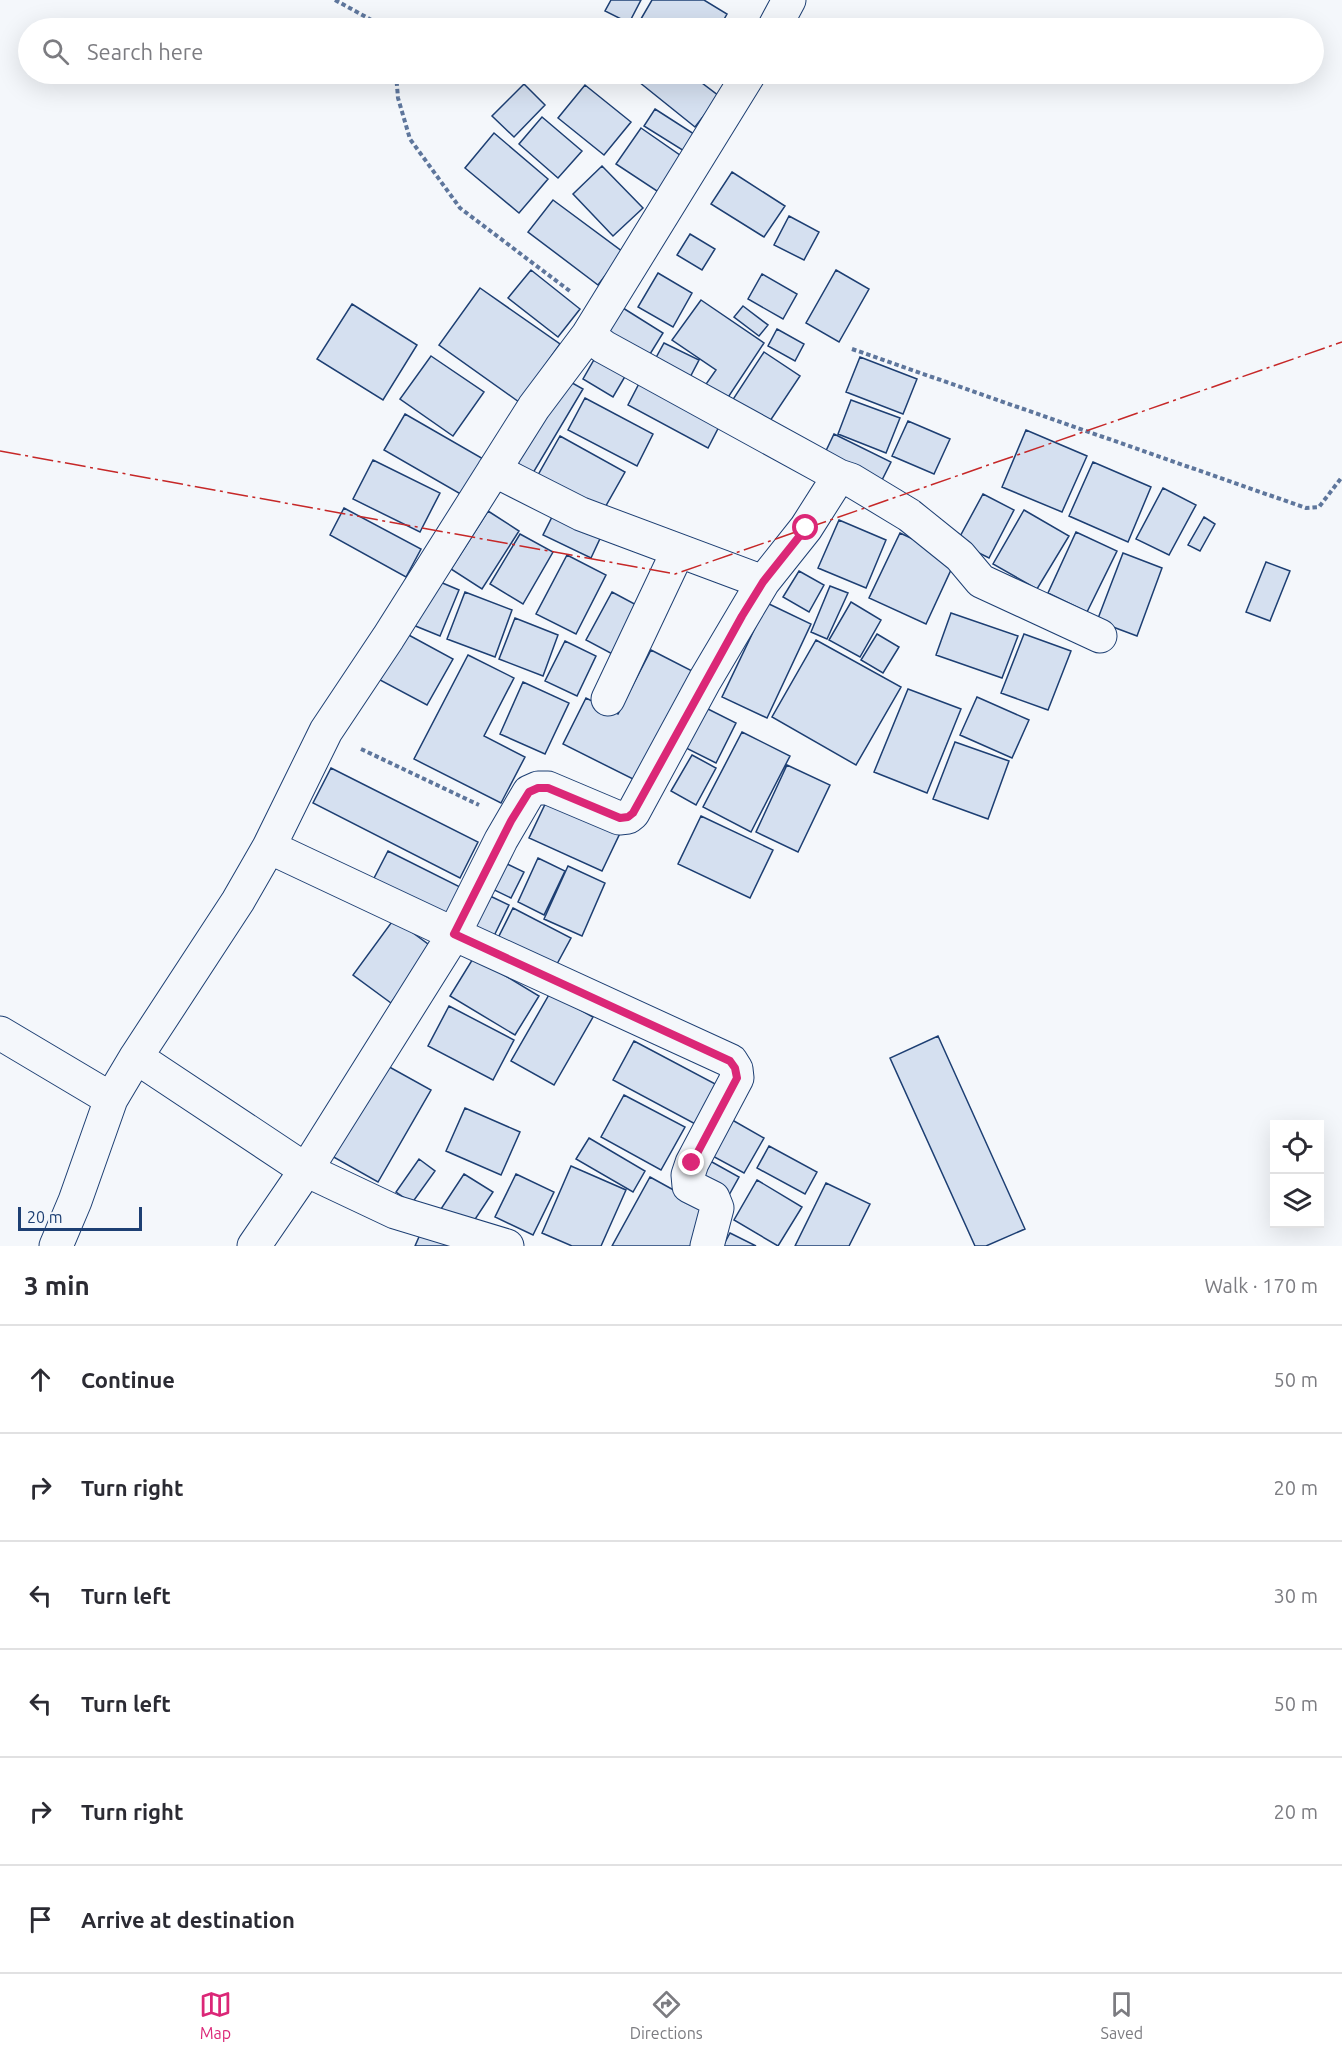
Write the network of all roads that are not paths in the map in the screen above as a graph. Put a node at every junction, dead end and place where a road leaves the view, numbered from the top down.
1 (789, 0) edge
2 (779, 18) edge
3 (743, 84) edge
4 (594, 324) junction
5 (494, 470) junction
6 (839, 476) junction
7 (678, 551) junction
8 (763, 582) junction
9 (1100, 636) dead end
10 (608, 699) dead end
11 (269, 847) junction
12 (454, 934) junction
13 (0, 1033) edge
14 (135, 1057) junction
15 (111, 1099) junction
16 (306, 1170) junction
17 (56, 1246) edge
18 (254, 1246) edge
19 (507, 1246) edge
20 (707, 1246) edge

1 - 2 street
3 - 4 street
4 - 5 street
4 - 6 street
5 - 7 street
5 - 11 street
6 - 8 street
6 - 9 street
7 - 8 street
7 - 10 street
8 - 12 street
11 - 12 street
11 - 14 street
12 - 16 street
12 - 20 street
13 - 15 street
14 - 15 street
14 - 16 street
15 - 17 street
16 - 18 street
16 - 19 street

